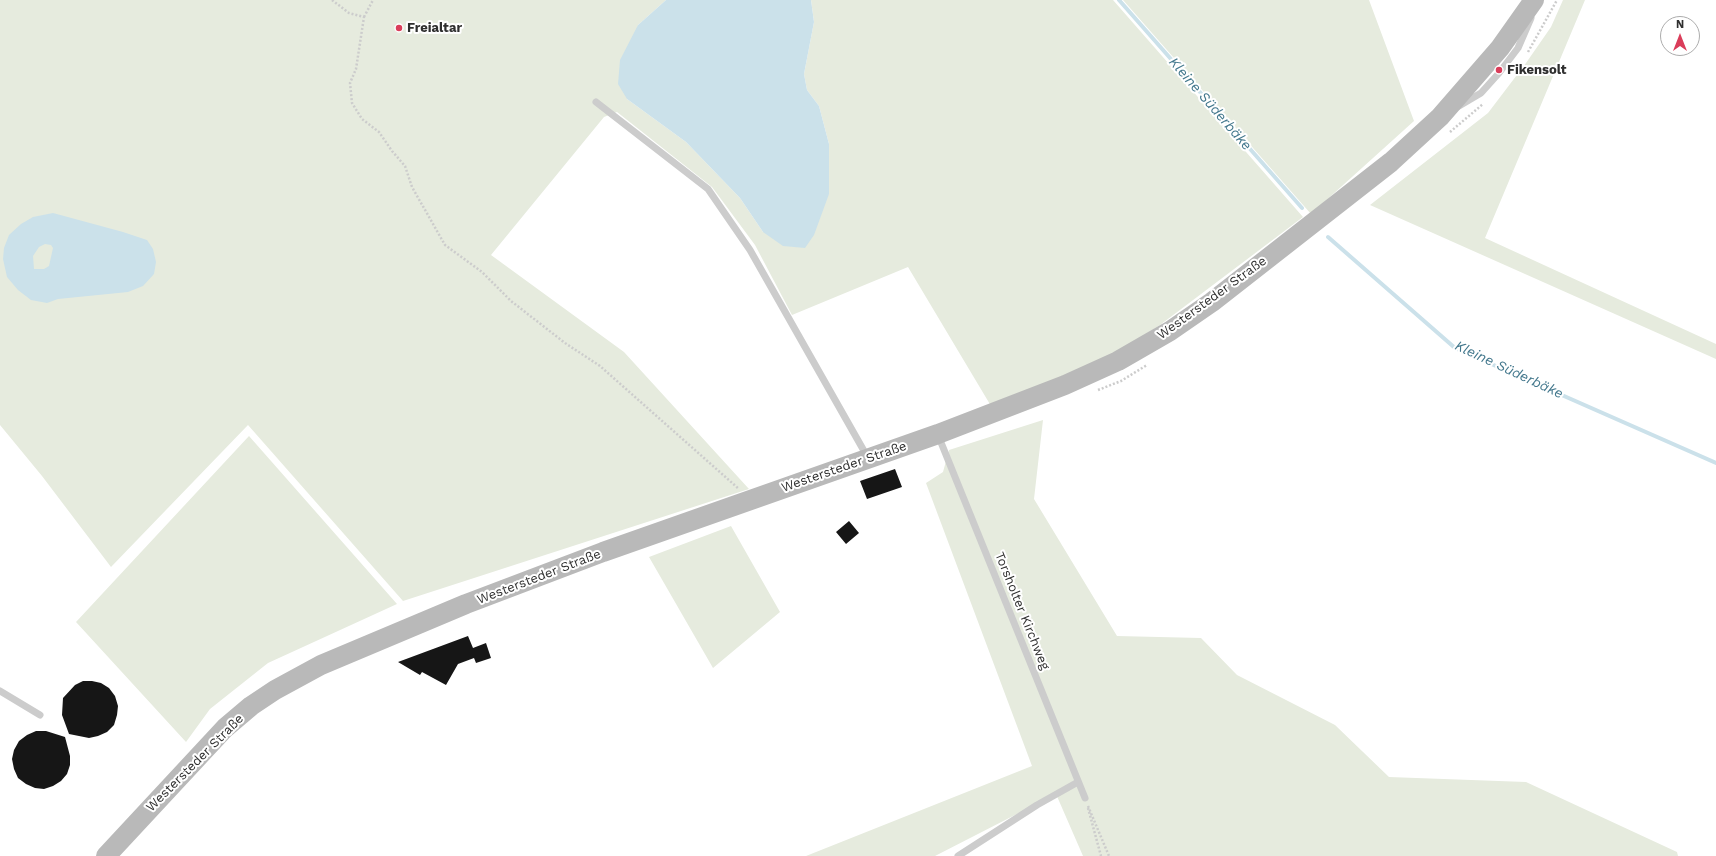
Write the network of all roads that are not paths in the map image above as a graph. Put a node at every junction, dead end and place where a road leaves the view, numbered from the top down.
1 (1534, 0) edge
2 (596, 102) dead end
3 (938, 434) junction
4 (868, 458) junction
5 (0, 691) edge
6 (40, 715) dead end
7 (1078, 782) junction
8 (1085, 798) road end
9 (106, 856) edge
10 (958, 856) edge

1 - 3 main road, Westersteder Straße
2 - 4 lane
3 - 4 main road, Westersteder Straße
3 - 7 lane, Torsholter Kirchweg
4 - 9 main road, Westersteder Straße
5 - 6 lane
7 - 8 lane, Torsholter Kirchweg
7 - 10 lane

